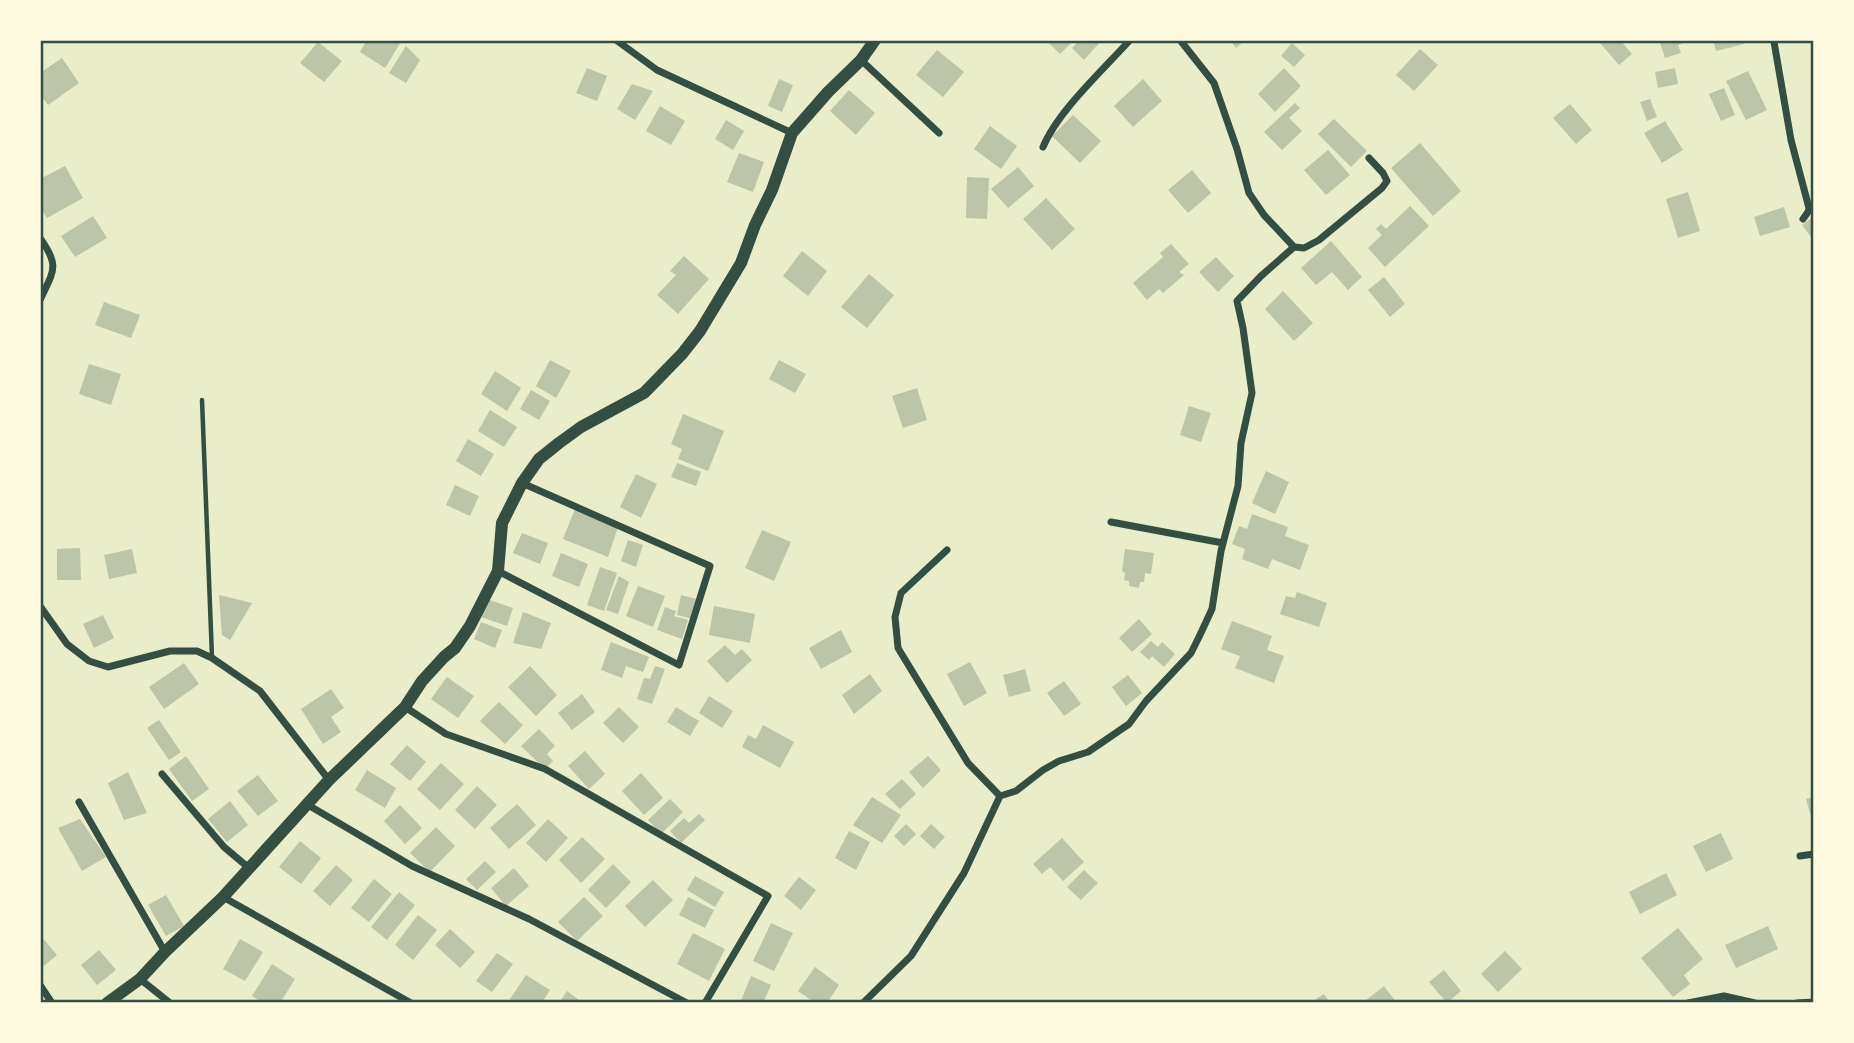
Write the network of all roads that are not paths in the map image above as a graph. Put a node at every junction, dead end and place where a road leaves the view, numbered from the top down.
1 (616, 40) edge
2 (875, 40) edge
3 (1130, 40) edge
4 (1180, 40) edge
5 (1775, 41) edge
6 (861, 60) junction
7 (792, 133) junction
8 (939, 133) dead end
9 (1043, 147) dead end
10 (1369, 158) dead end
11 (1803, 219) dead end
12 (40, 237) edge
13 (1294, 247) junction
14 (40, 300) edge
15 (202, 400) dead end
16 (522, 483) junction
17 (1111, 522) dead end
18 (1223, 543) junction
19 (947, 551) dead end
20 (498, 571) junction
21 (40, 606) edge
22 (212, 658) junction
23 (405, 707) junction
24 (162, 774) dead end
25 (330, 780) junction
26 (1000, 796) junction
27 (79, 802) dead end
28 (308, 804) junction
29 (1814, 855) edge
30 (1800, 856) dead end
31 (249, 868) junction
32 (223, 897) junction
33 (165, 952) junction
34 (140, 979) junction
35 (40, 985) edge
36 (1814, 1002) edge
37 (52, 1003) edge
38 (107, 1003) edge
39 (170, 1003) edge
40 (411, 1003) edge
41 (687, 1003) edge
42 (705, 1003) edge
43 (863, 1003) edge
44 (1688, 1003) edge
45 (1755, 1003) edge
46 (1797, 1003) edge

1 - 7 street
2 - 6 street
3 - 9 street
4 - 13 street
5 - 11 street
6 - 7 street
6 - 8 street
7 - 16 street
10 - 13 street
12 - 14 street
13 - 18 street
15 - 22 lane
16 - 20 street
16 - 20 street
17 - 18 street
18 - 26 street
19 - 26 street
20 - 23 street
21 - 22 street
22 - 25 street
23 - 25 street
23 - 42 street
24 - 31 street
25 - 28 street
26 - 43 street
27 - 33 street
28 - 31 street
28 - 41 street
29 - 30 street
31 - 32 street
32 - 33 street
32 - 40 street
33 - 34 street
34 - 38 street
34 - 39 street
35 - 37 street
36 - 46 street
44 - 45 street

